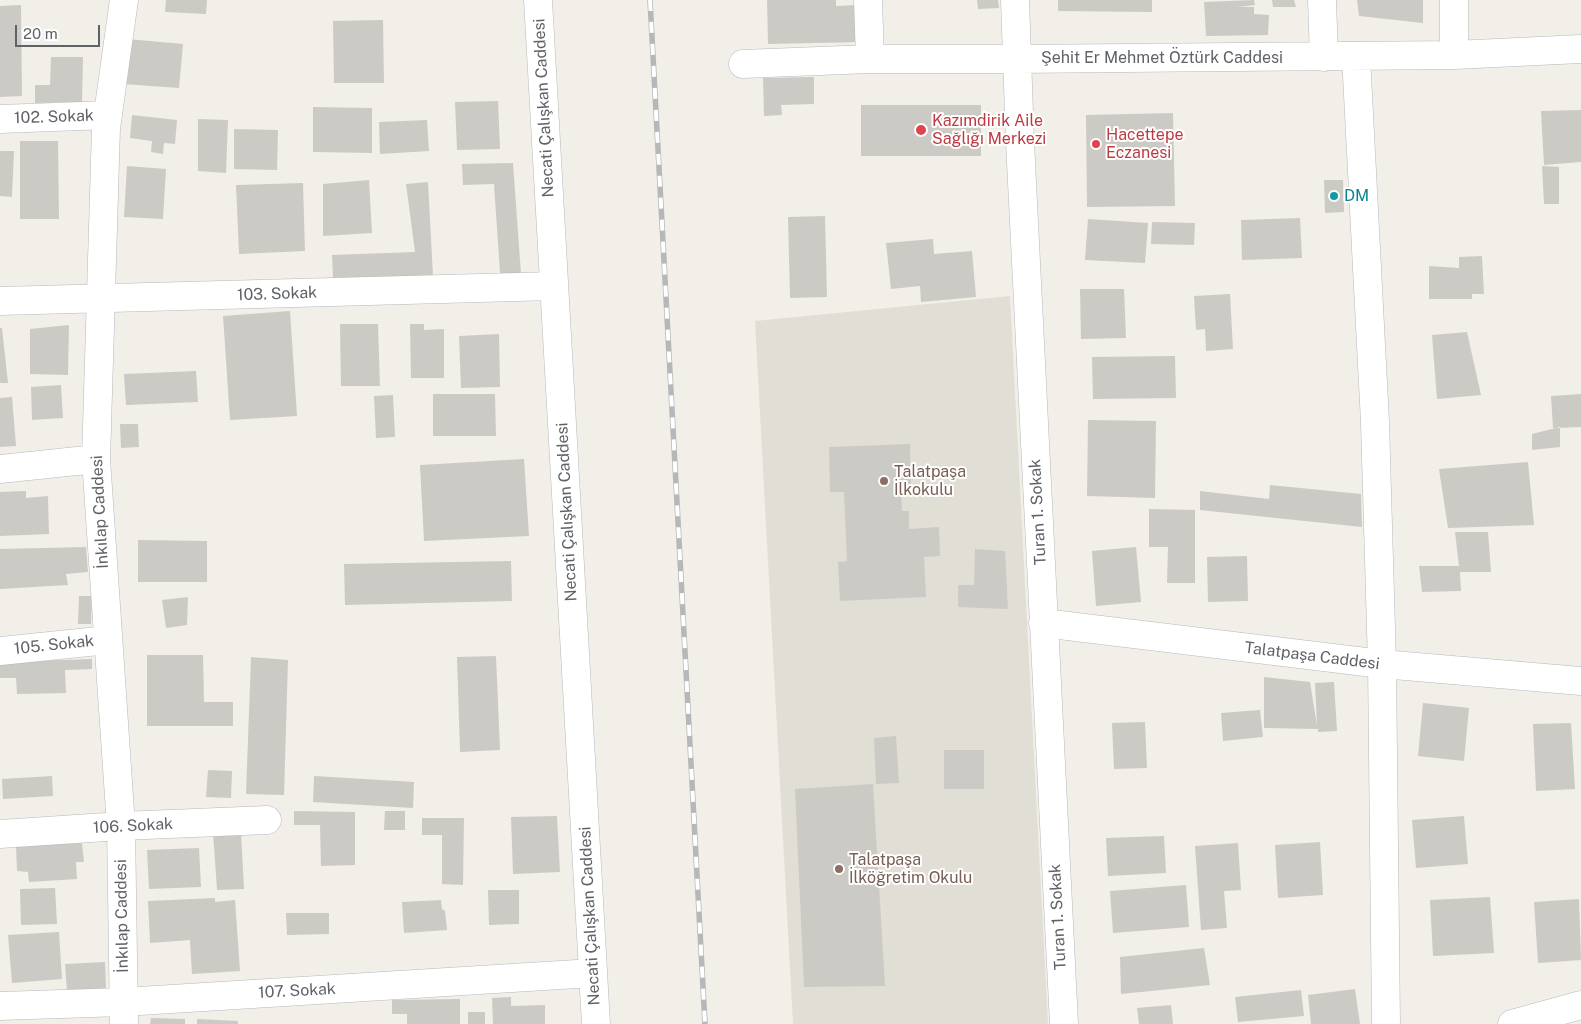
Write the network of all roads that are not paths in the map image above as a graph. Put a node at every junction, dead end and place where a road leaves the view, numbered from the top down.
1 (124, 0) edge
2 (538, 0) edge
3 (868, 0) edge
4 (1015, 0) edge
5 (1322, 0) edge
6 (1454, 0) edge
7 (1581, 49) edge
8 (1454, 55) junction
9 (1356, 56) junction
10 (1324, 57) junction
11 (870, 59) junction
12 (1016, 60) junction
13 (743, 64) dead end
14 (108, 115) junction
15 (0, 119) edge
16 (554, 286) junction
17 (102, 298) junction
18 (0, 301) edge
19 (96, 459) junction
20 (0, 469) edge
21 (1043, 623) junction
22 (108, 640) junction
23 (0, 651) edge
24 (1382, 664) junction
25 (1581, 681) edge
26 (267, 820) dead end
27 (121, 826) junction
28 (0, 834) edge
29 (593, 974) junction
30 (1581, 1005) edge
31 (0, 1006) edge
32 (123, 1013) edge
33 (1517, 1023) edge
34 (596, 1024) edge
35 (1064, 1024) edge
36 (1386, 1024) edge

1 - 14 street, İnkılap Caddesi
2 - 16 street, Necati Çalışkan Caddesi
3 - 11 street
4 - 12 street, Turan 1. Sokak
5 - 10 street
6 - 8 street
7 - 8 street, Şehit Er Mehmet Öztürk Caddesi
8 - 9 street, Şehit Er Mehmet Öztürk Caddesi
9 - 10 street, Şehit Er Mehmet Öztürk Caddesi
9 - 24 street
10 - 12 street, Şehit Er Mehmet Öztürk Caddesi
11 - 12 street, Şehit Er Mehmet Öztürk Caddesi
11 - 13 street, Şehit Er Mehmet Öztürk Caddesi
12 - 21 street, Turan 1. Sokak
14 - 15 street, 102. Sokak
14 - 17 street, İnkılap Caddesi
16 - 17 street, 103. Sokak
16 - 29 street, Necati Çalışkan Caddesi
17 - 18 street, 103. Sokak
17 - 19 street, İnkılap Caddesi
19 - 20 street
19 - 22 street, İnkılap Caddesi
21 - 24 street, Talatpaşa Caddesi
21 - 35 street, Turan 1. Sokak
22 - 23 street, 105. Sokak
22 - 27 street, İnkılap Caddesi
24 - 25 street, Talatpaşa Caddesi
24 - 36 street
26 - 27 street, 106. Sokak
27 - 28 street, 106. Sokak
27 - 32 street, İnkılap Caddesi
29 - 32 street, 107. Sokak
29 - 34 street, Necati Çalışkan Caddesi
30 - 33 street
31 - 32 street, 107. Sokak

